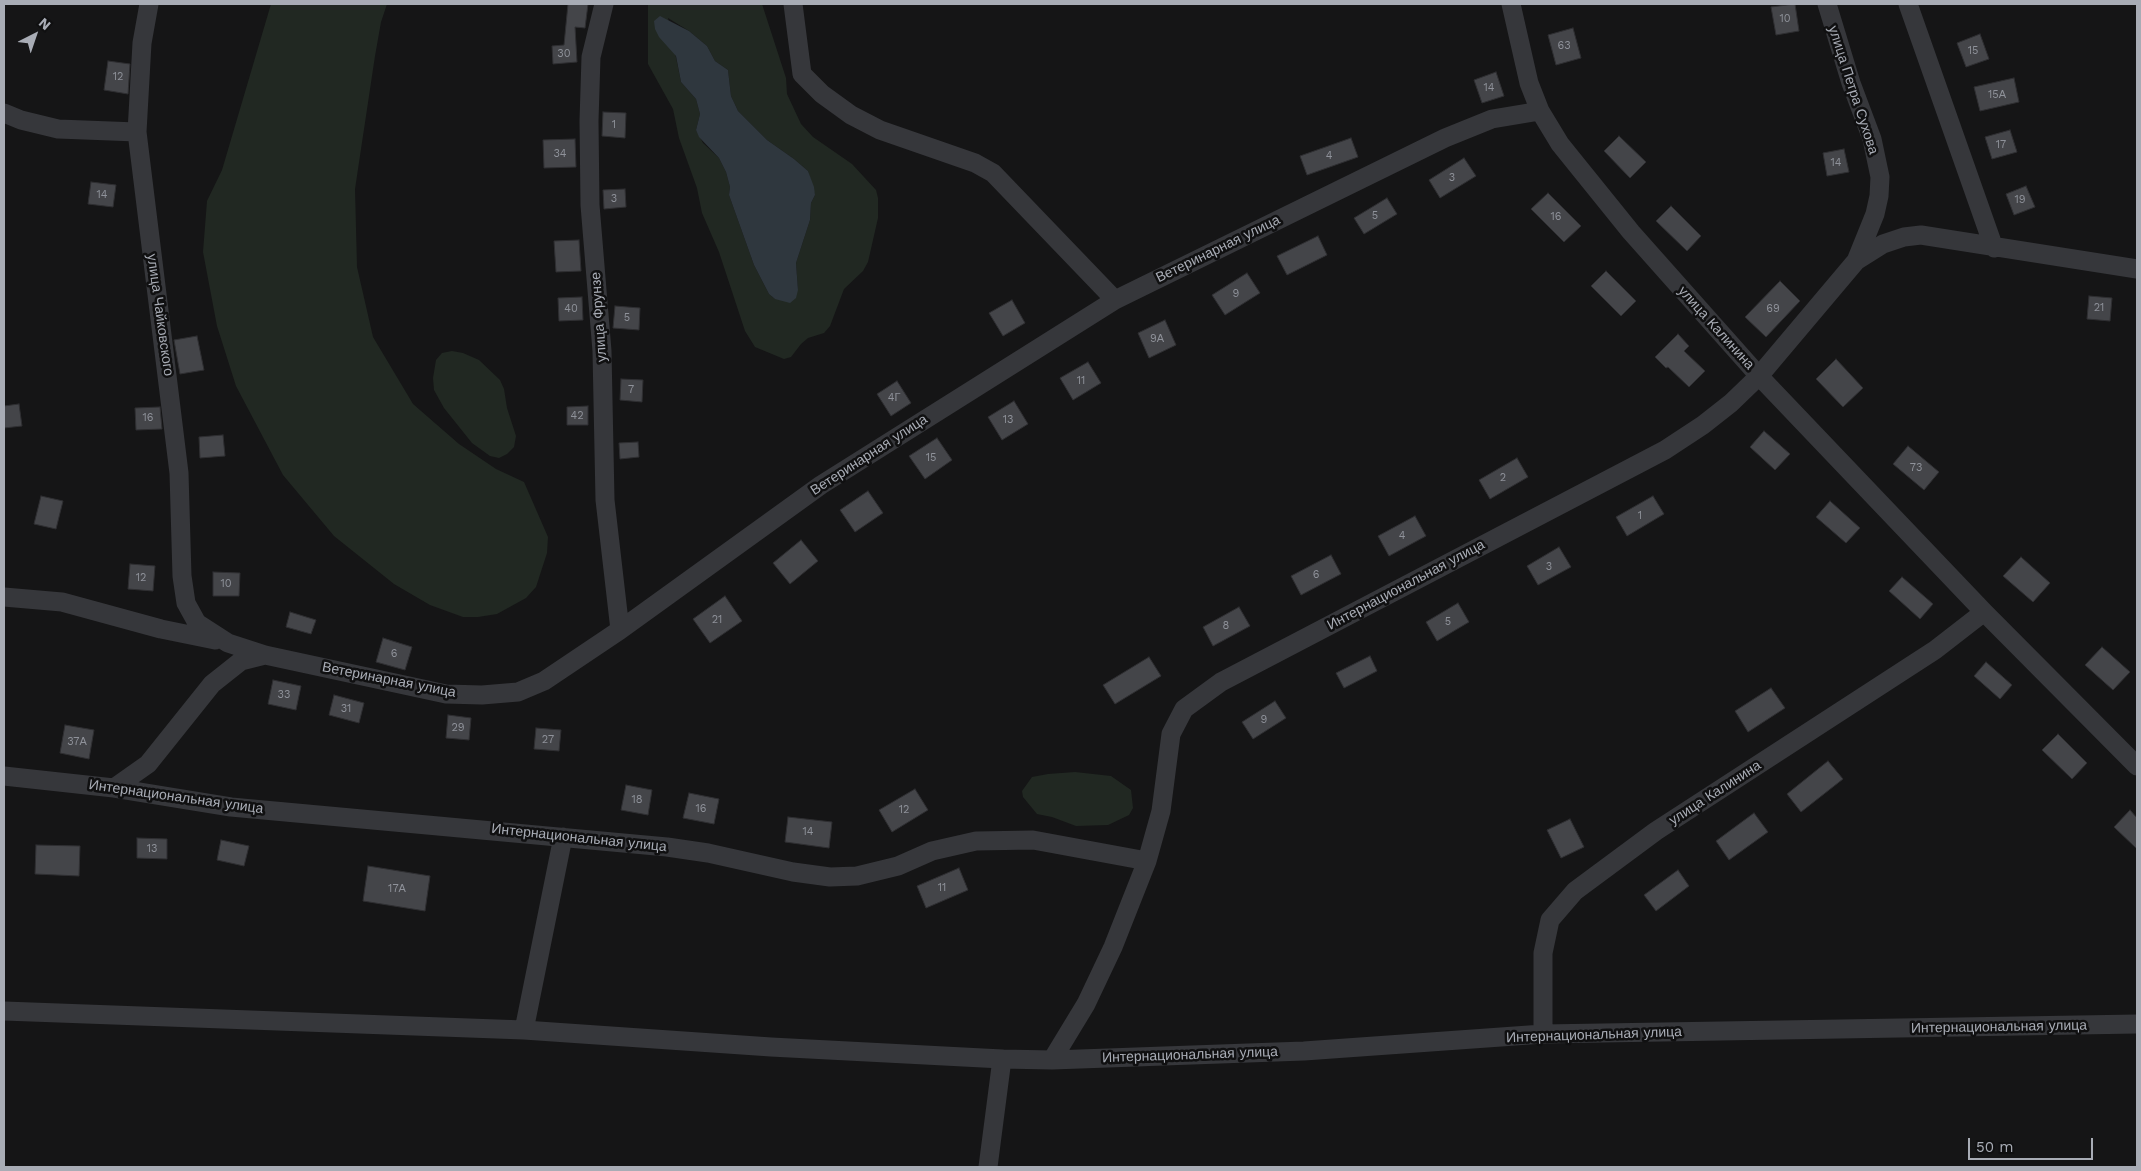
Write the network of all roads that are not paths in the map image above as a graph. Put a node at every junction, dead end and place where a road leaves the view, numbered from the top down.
1 (149, 4) edge
2 (604, 4) edge
3 (793, 4) edge
4 (1511, 4) edge
5 (1827, 4) edge
6 (1908, 4) edge
7 (1540, 111) junction
8 (4, 113) edge
9 (137, 132) junction
10 (1994, 248) junction
11 (1856, 261) junction
12 (2137, 269) edge
13 (1115, 300) junction
14 (1759, 376) junction
15 (4, 597) edge
16 (1984, 612) junction
17 (197, 623) joint
18 (620, 630) junction
19 (228, 642) junction
20 (265, 655) junction
21 (2137, 766) edge
22 (4, 776) edge
23 (114, 788) junction
24 (563, 837) junction
25 (1147, 861) junction
26 (4, 1010) edge
27 (2137, 1024) edge
28 (524, 1030) junction
29 (1543, 1034) junction
30 (1002, 1060) junction
31 (1052, 1060) junction
32 (988, 1167) edge

1 - 9 street, улица Чайковского
2 - 18 street, улица Фрунзе
3 - 13 street
4 - 7 street, улица Калинина
5 - 11 street, улица Петра Сухова
6 - 10 street
7 - 13 street, Ветеринарная улица
7 - 14 street, улица Калинина
8 - 9 street
9 - 17 street, улица Чайковского
10 - 11 street, улица Петра Сухова
10 - 12 street, улица Петра Сухова
11 - 14 street, улица Петра Сухова
13 - 18 street, Ветеринарная улица
14 - 16 street, улица Калинина
14 - 25 street, Интернациональная улица
15 - 19 street
16 - 21 street, улица Калинина
16 - 29 street, улица Калинина
17 - 19 street, Ветеринарная улица
18 - 20 street, Ветеринарная улица
19 - 20 street, Ветеринарная улица
20 - 23 street
22 - 23 street, Интернациональная улица
23 - 24 street, Интернациональная улица
24 - 25 street, Интернациональная улица
24 - 28 street
25 - 31 street, Интернациональная улица
26 - 28 street, Интернациональная улица
27 - 29 street, Интернациональная улица
28 - 30 street, Интернациональная улица
29 - 31 street, Интернациональная улица
30 - 31 street, Интернациональная улица
30 - 32 street

